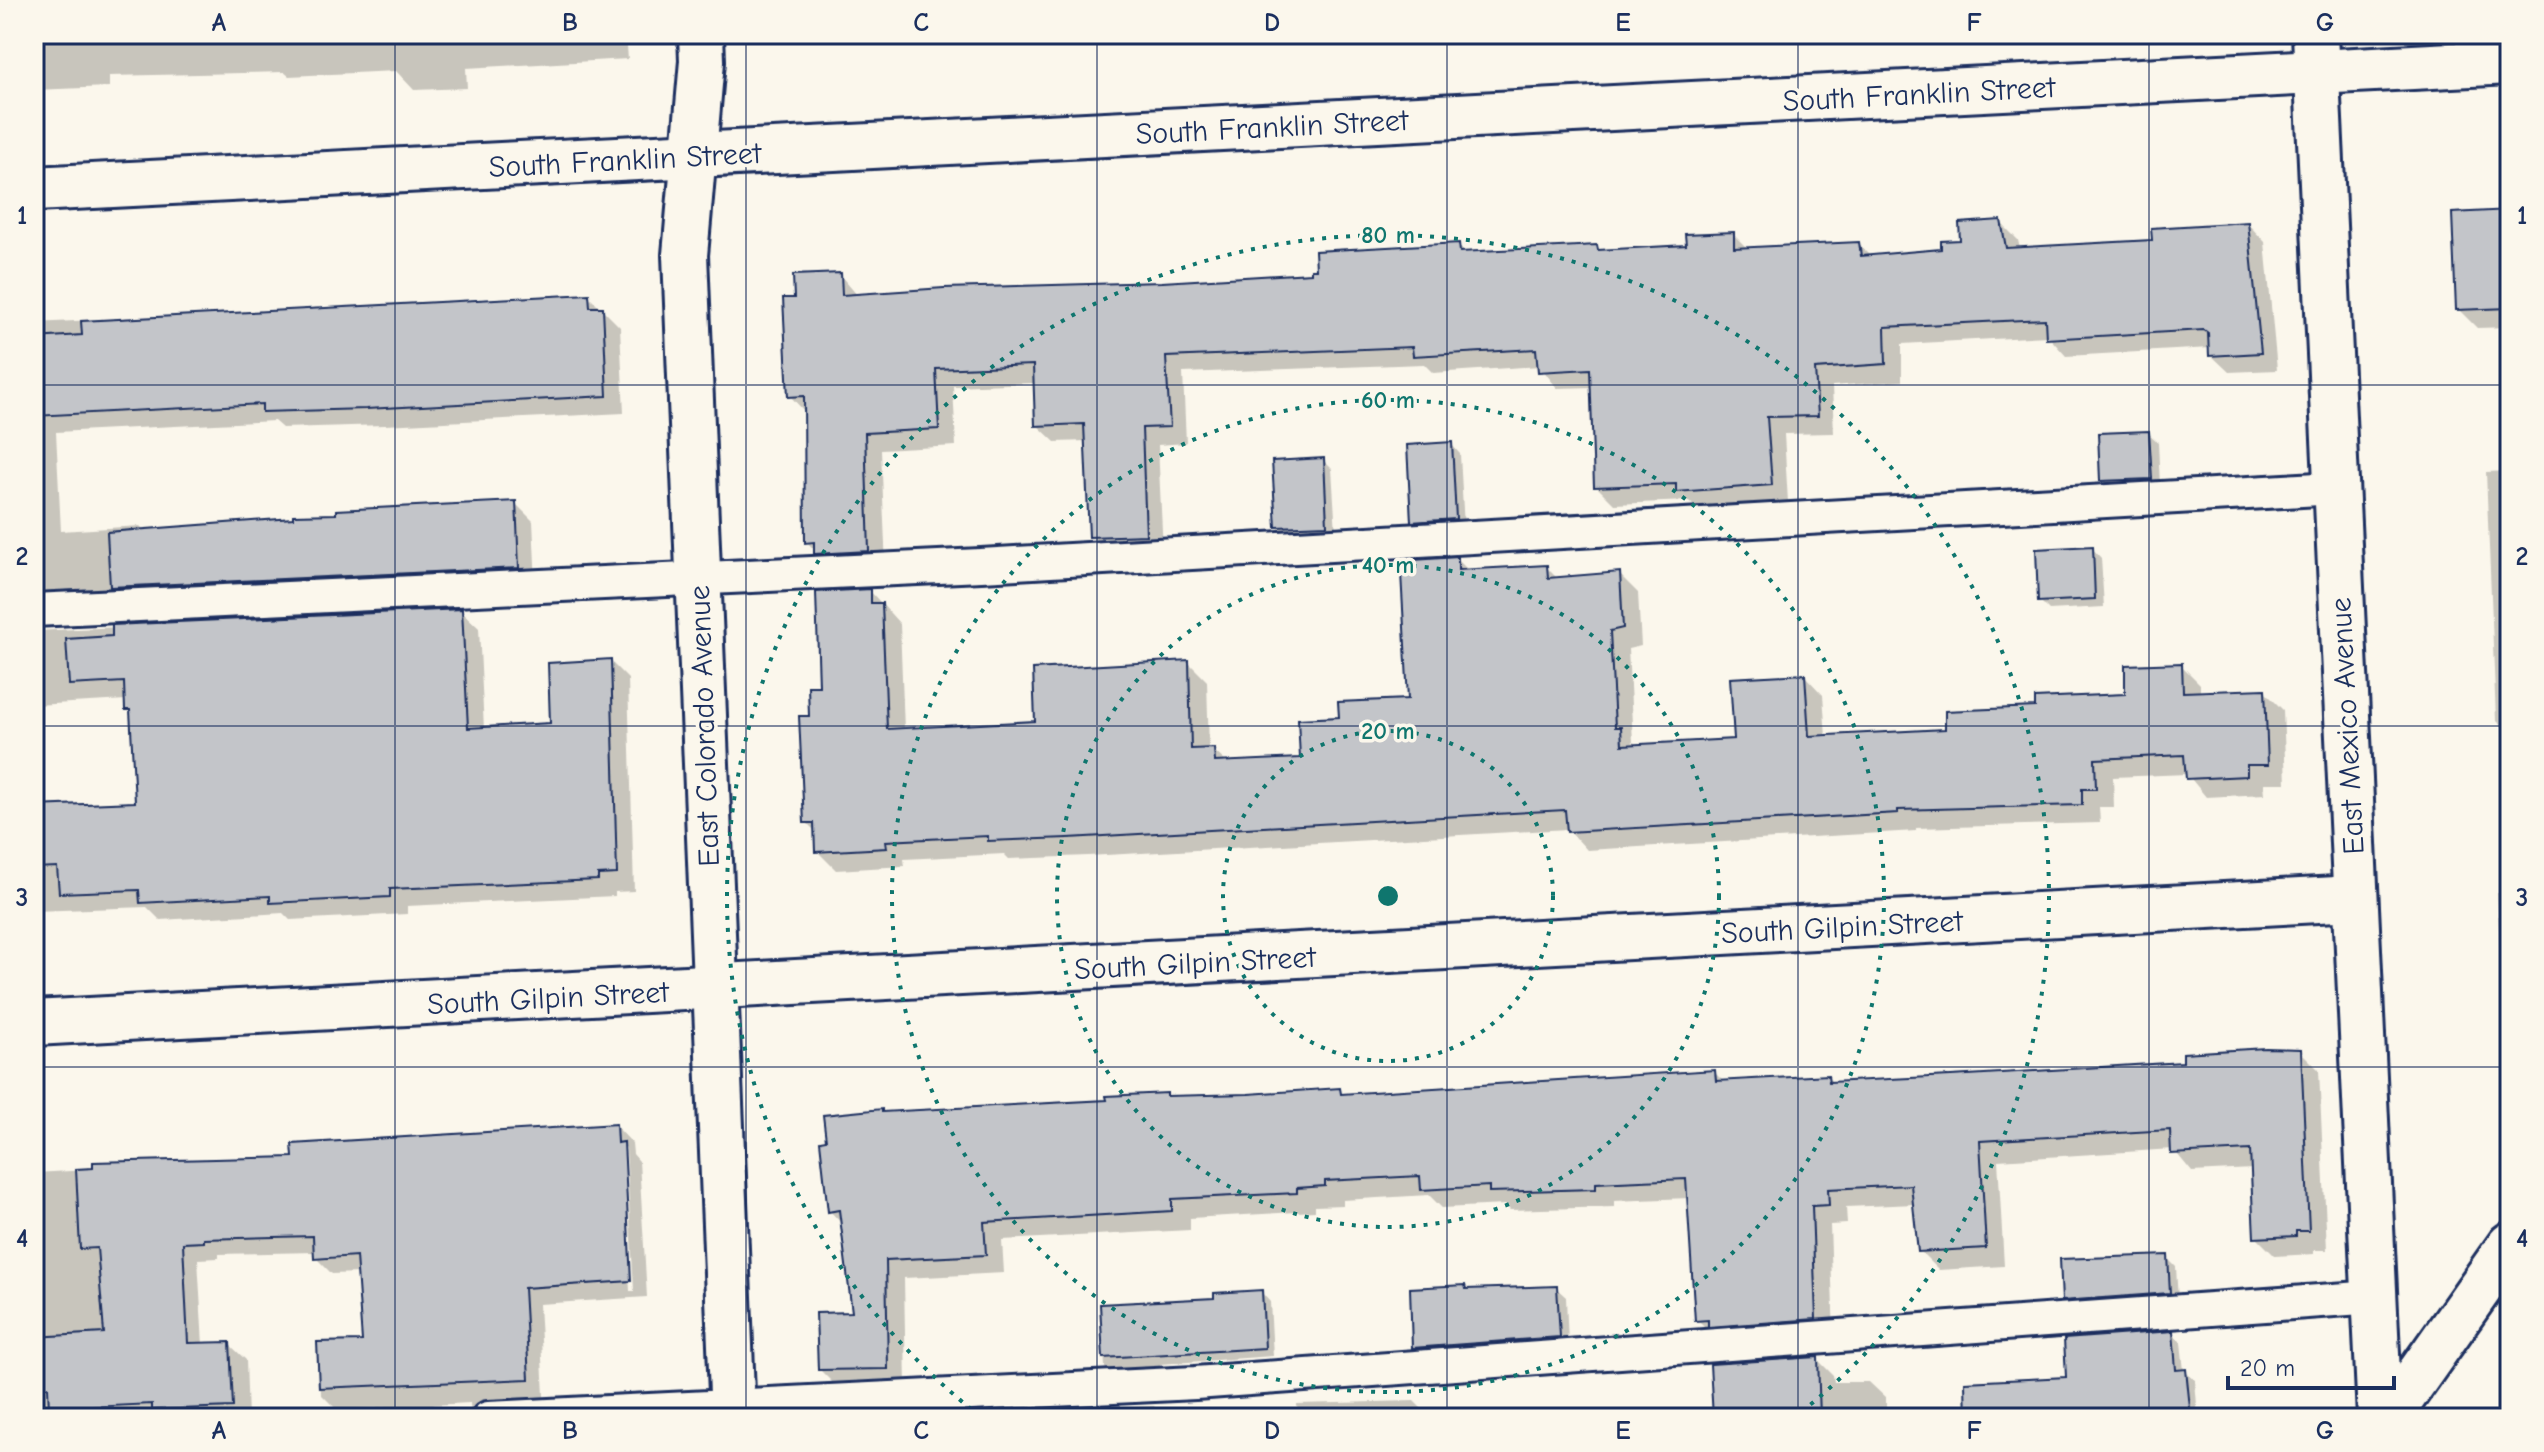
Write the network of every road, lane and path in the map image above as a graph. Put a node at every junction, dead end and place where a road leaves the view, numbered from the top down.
1 (701, 34) edge
2 (2316, 54) edge
3 (2510, 62) edge
4 (693, 157) junction
5 (34, 189) edge
6 (2336, 488) junction
7 (698, 579) junction
8 (34, 610) edge
9 (2355, 898) junction
10 (715, 989) junction
11 (34, 1023) edge
12 (2510, 1245) edge
13 (2375, 1297) junction
14 (732, 1412) edge
15 (488, 1418) edge
16 (2380, 1418) edge
17 (2388, 1418) edge

1 - 4 street, East Colorado Avenue
2 - 3 street, South Franklin Street
2 - 4 street, South Franklin Street
2 - 6 street, East Mexico Avenue
4 - 5 street, South Franklin Street
4 - 7 street, East Colorado Avenue
6 - 7 lane
6 - 9 street, East Mexico Avenue
7 - 8 lane
7 - 10 street, East Colorado Avenue
9 - 10 street, South Gilpin Street
9 - 13 street, East Mexico Avenue
10 - 11 street, South Gilpin Street
10 - 14 street, East Colorado Avenue
12 - 17 street
13 - 14 lane
13 - 16 street, East Mexico Avenue
14 - 15 lane

